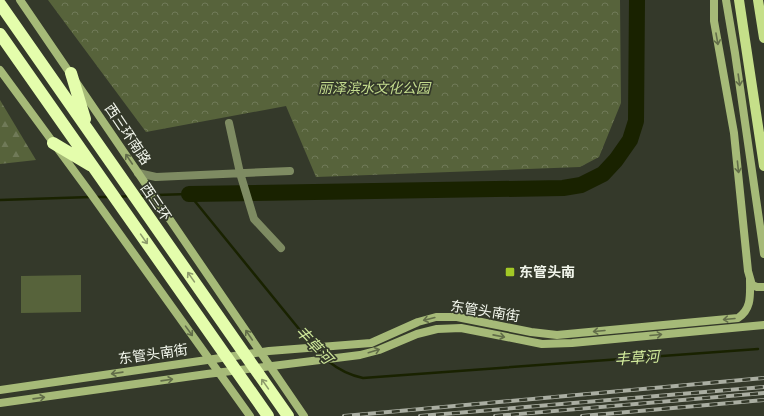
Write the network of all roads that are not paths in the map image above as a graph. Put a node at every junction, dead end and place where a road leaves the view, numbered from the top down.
1 (20, 0) edge
2 (714, 0) edge
3 (726, 0) edge
4 (739, 0) edge
5 (758, 0) edge
6 (0, 4) edge
7 (0, 34) edge
8 (764, 38) edge
9 (0, 70) edge
10 (71, 73) junction
11 (229, 123) dead end
12 (88, 129) junction
13 (53, 143) junction
14 (764, 166) edge
15 (94, 168) junction
16 (290, 171) dead end
17 (138, 173) junction
18 (240, 173) junction
19 (281, 248) dead end
20 (764, 254) edge
21 (750, 279) junction
22 (760, 287) edge
23 (764, 325) edge
24 (0, 390) edge
25 (0, 403) edge
26 (248, 413) edge
27 (268, 416) edge
28 (288, 416) edge
29 (304, 416) edge

1 - 10 main road, 西三环南路
2 -> 21 main road, 东管头南街
3 -> 20 main road
4 - 14 main road
5 - 8 main road
6 - 12 highway, 西三环
7 - 15 highway
9 - 13 main road
10 - 12 highway
17 -> 10 main road, 西三环南路
11 - 18 street
28 -> 12 highway, 西三环
13 - 15 highway
13 -> 26 main road
15 -> 27 highway
16 - 18 street
17 - 18 street
29 -> 17 main road, 西三环南路
18 - 19 street
21 - 22 main road
21 -> 24 main road, 东管头南街
25 -> 23 main road, 东管头南街

